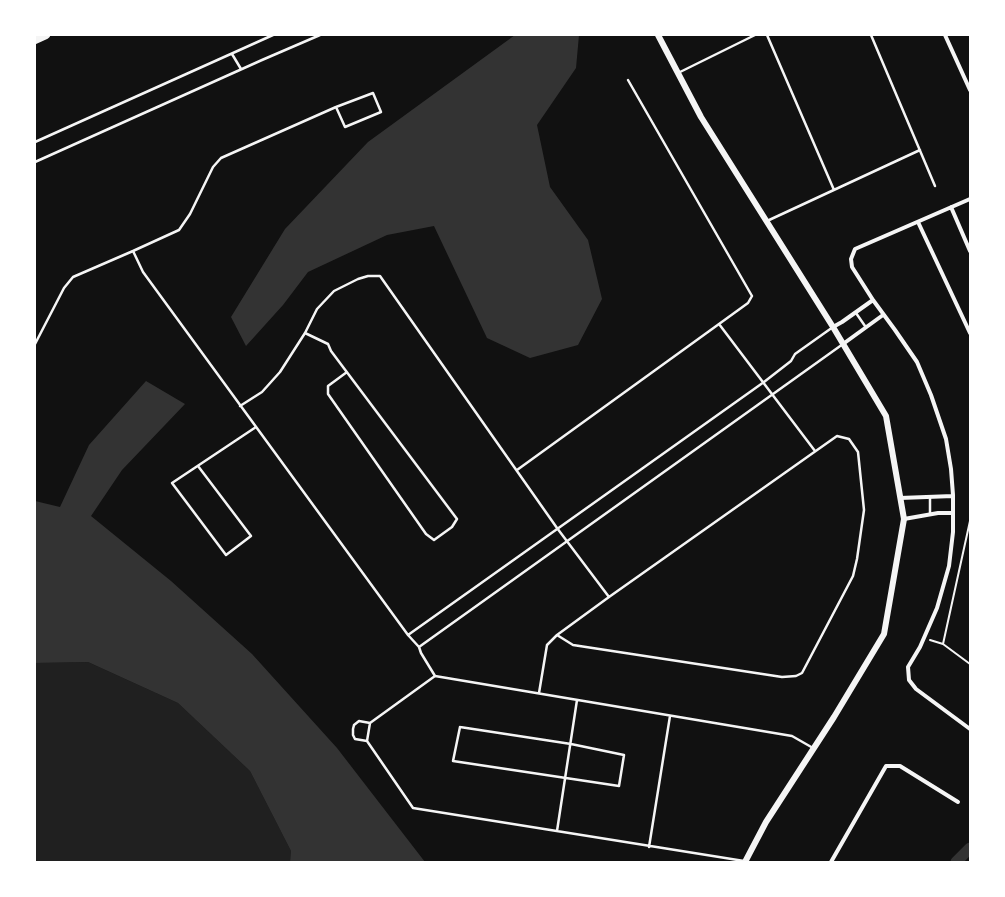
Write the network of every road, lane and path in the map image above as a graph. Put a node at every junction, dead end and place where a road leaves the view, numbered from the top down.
1 (46, 35) edge
2 (273, 35) edge
3 (320, 35) edge
4 (658, 35) edge
5 (755, 35) edge
6 (767, 35) edge
7 (871, 35) edge
8 (945, 35) edge
9 (35, 40) edge
10 (232, 54) junction
11 (241, 69) junction
12 (678, 73) junction
13 (628, 80) dead end
14 (970, 90) edge
15 (336, 107) junction
16 (35, 142) edge
17 (920, 150) junction
18 (35, 162) edge
19 (935, 186) dead end
20 (834, 190) junction
21 (970, 198) edge
22 (951, 208) junction
23 (767, 222) junction
24 (918, 222) junction
25 (133, 251) junction
26 (970, 251) edge
27 (873, 300) junction
28 (856, 313) junction
29 (882, 315) junction
30 (719, 324) junction
31 (865, 326) junction
32 (833, 327) junction
33 (305, 333) junction
34 (970, 333) edge
35 (35, 344) edge
36 (843, 344) junction
37 (347, 372) junction
38 (764, 382) junction
39 (772, 395) junction
40 (240, 406) junction
41 (256, 427) junction
42 (815, 451) junction
43 (198, 466) junction
44 (516, 470) junction
45 (953, 496) junction
46 (930, 497) junction
47 (900, 498) junction
48 (952, 513) junction
49 (930, 514) junction
50 (904, 519) junction
51 (970, 521) edge
52 (557, 528) junction
53 (568, 542) junction
54 (609, 597) junction
55 (557, 634) junction
56 (408, 635) junction
57 (924, 638) junction
58 (943, 644) junction
59 (419, 647) junction
60 (970, 664) edge
61 (435, 676) junction
62 (539, 694) junction
63 (577, 700) junction
64 (670, 716) junction
65 (370, 723) junction
66 (970, 729) edge
67 (367, 741) junction
68 (571, 744) junction
69 (813, 749) junction
70 (565, 777) junction
71 (958, 802) dead end
72 (557, 831) junction
73 (649, 847) junction
74 (745, 862) edge
75 (831, 862) edge

1 - 9 main road
2 - 10 lane
3 - 11 lane
4 - 12 street
5 - 12 lane
6 - 20 lane
7 - 17 lane
8 - 14 street
10 - 11 lane
10 - 16 lane
11 - 18 lane
12 - 23 street
13 - 30 lane
15 - 15 lane
15 - 25 lane
17 - 19 lane
17 - 20 lane
20 - 23 lane
21 - 22 street
22 - 24 street
22 - 26 street
23 - 32 street
24 - 27 street
24 - 34 street
25 - 35 lane
25 - 40 lane
27 - 28 street
27 - 29 street
28 - 31 lane
28 - 32 street
29 - 31 street
29 - 45 street
30 - 38 lane
30 - 44 lane
31 - 36 street
32 - 36 street
32 - 38 lane
33 - 37 lane
33 - 40 lane
33 - 44 lane
36 - 39 lane
36 - 47 street
37 - 37 lane
38 - 39 lane
38 - 52 lane
39 - 42 lane
39 - 53 lane
40 - 41 lane
41 - 43 lane
41 - 56 lane
42 - 54 lane
42 - 55 lane
43 - 43 lane
44 - 52 lane
45 - 46 street
45 - 48 street
46 - 47 street
46 - 49 lane
47 - 50 street
48 - 49 street
48 - 57 street
49 - 50 street
50 - 69 street
51 - 58 path
52 - 53 lane
52 - 56 lane
53 - 54 lane
53 - 59 lane
54 - 55 lane
55 - 62 lane
56 - 59 lane
57 - 58 path
57 - 66 street
58 - 60 path
59 - 61 lane
61 - 62 lane
61 - 65 lane
62 - 63 lane
63 - 64 lane
63 - 68 lane
64 - 69 lane
64 - 73 lane
65 - 67 lane
65 - 67 lane
67 - 72 lane
68 - 70 lane
68 - 70 lane
68 - 70 lane
69 - 74 street
70 - 72 lane
71 - 75 street
72 - 73 lane
73 - 74 lane

